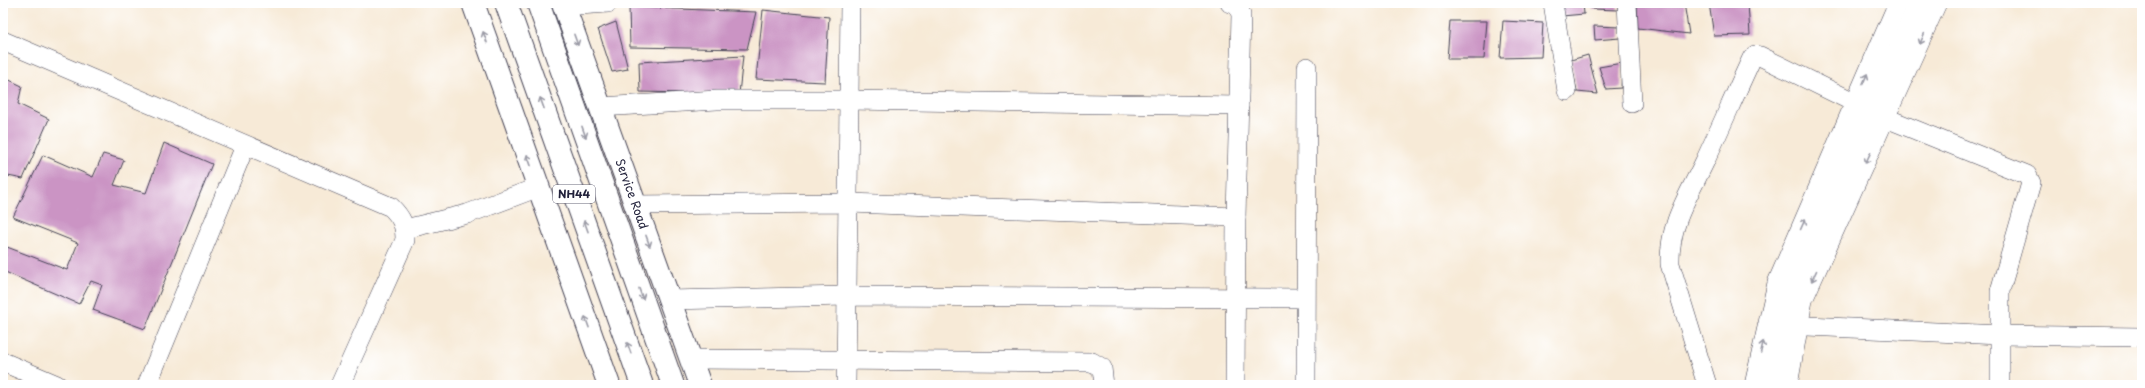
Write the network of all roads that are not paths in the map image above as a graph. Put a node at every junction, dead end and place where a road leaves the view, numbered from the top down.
1 (473, 3) edge
2 (506, 3) edge
3 (538, 3) edge
4 (608, 3) edge
5 (850, 3) edge
6 (1230, 3) edge
7 (1553, 3) edge
8 (1627, 3) edge
9 (1898, 3) edge
10 (1918, 3) edge
11 (1937, 3) edge
12 (563, 4) edge
13 (3, 41) edge
14 (1307, 67) dead end
15 (1567, 91) dead end
16 (849, 100) junction
17 (1632, 103) dead end
18 (1239, 106) junction
19 (600, 107) junction
20 (1871, 110) junction
21 (245, 146) junction
22 (539, 187) junction
23 (849, 203) junction
24 (635, 205) junction
25 (1236, 217) junction
26 (405, 229) junction
27 (847, 296) junction
28 (1305, 298) junction
29 (1236, 299) junction
30 (669, 300) junction
31 (1791, 325) junction
32 (2000, 335) junction
33 (2142, 336) edge
34 (691, 359) junction
35 (846, 359) junction
36 (3, 362) edge
37 (57, 385) edge
38 (147, 385) edge
39 (340, 385) edge
40 (609, 385) edge
41 (642, 385) edge
42 (673, 385) edge
43 (700, 385) edge
44 (846, 385) edge
45 (1104, 385) edge
46 (1235, 385) edge
47 (1306, 385) edge
48 (1707, 385) edge
49 (1754, 385) edge
50 (1771, 385) edge
51 (1788, 385) edge
52 (2000, 385) edge

22 -> 1 main road
41 -> 2 main road, NH44
3 -> 42 main road, NH44
4 - 12 street
5 - 16 street
6 - 18 street
7 - 15 street
8 - 17 street
20 -> 9 street
10 - 20 street
11 -> 20 street
12 -> 19 main road, Service Road
13 - 21 street
14 - 28 street
16 - 18 street
16 - 19 street
16 - 23 street
18 - 25 street
19 - 24 main road, Service Road
20 - 31 street
20 - 32 street
20 - 48 street
49 -> 20 street
21 - 26 street
21 - 38 street
22 - 26 street
40 -> 22 main road
23 - 24 street
23 - 25 street
23 - 27 street
24 -> 30 main road, Service Road
25 - 29 street
26 - 39 street
27 - 29 street
27 - 30 street
27 - 35 street
28 - 29 street
28 - 47 street
29 - 46 street
30 - 34 main road, Service Road
31 - 32 street
31 - 50 street
31 - 51 street
32 - 33 street
32 - 52 street
34 - 35 street
34 - 43 main road, Service Road
35 - 44 street
35 - 45 street
36 - 37 street

